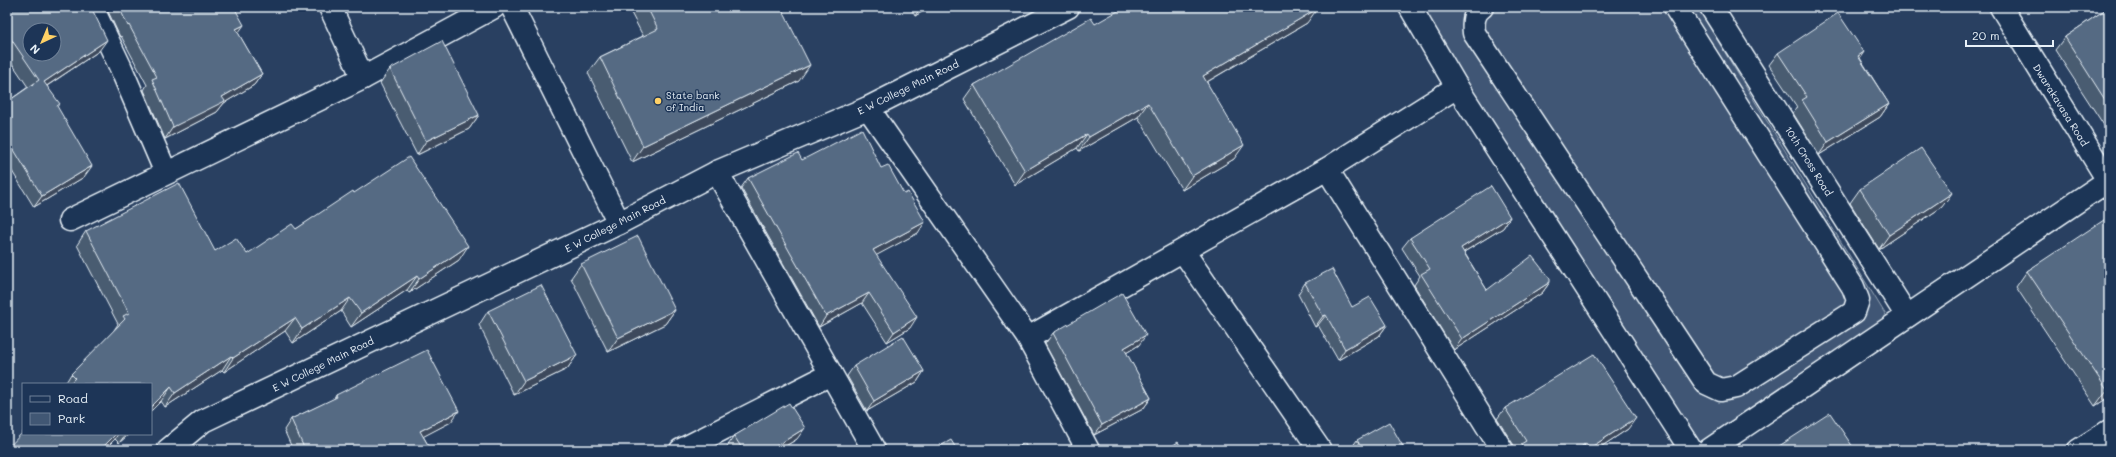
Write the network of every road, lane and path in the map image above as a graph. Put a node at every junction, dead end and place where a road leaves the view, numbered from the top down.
1 (92, 7) edge
2 (330, 7) edge
3 (494, 7) edge
4 (512, 7) edge
5 (1068, 7) edge
6 (1410, 7) edge
7 (1482, 7) edge
8 (1675, 7) edge
9 (1711, 7) edge
10 (2001, 7) edge
11 (363, 78) junction
12 (1457, 87) junction
13 (868, 108) junction
14 (1327, 169) junction
15 (717, 172) junction
16 (166, 173) junction
17 (2109, 181) edge
18 (70, 220) dead end
19 (619, 223) junction
20 (1183, 251) junction
21 (1907, 316) junction
22 (1028, 338) junction
23 (831, 374) junction
24 (2109, 432) edge
25 (168, 450) edge
26 (681, 450) edge
27 (874, 450) edge
28 (1088, 450) edge
29 (1320, 450) edge
30 (1502, 450) edge
31 (1692, 450) edge
32 (1709, 450) edge
33 (2078, 450) edge

1 - 16 street
2 - 11 street
3 - 11 street
4 - 19 street
5 - 13 street, E W College Main Road
6 - 12 street
7 - 8 street
9 - 21 street, 10th Cross Road
10 - 17 street, Dwarakavasa Road
11 - 16 street
12 - 14 street
12 - 31 street
13 - 15 street, E W College Main Road
13 - 22 street
14 - 20 street
14 - 30 street
15 - 19 street, E W College Main Road
15 - 23 street
16 - 18 street
17 - 21 street
19 - 25 street, E W College Main Road
20 - 22 street
20 - 29 street
21 - 32 street
22 - 28 street
23 - 26 street
23 - 27 street
24 - 33 street

